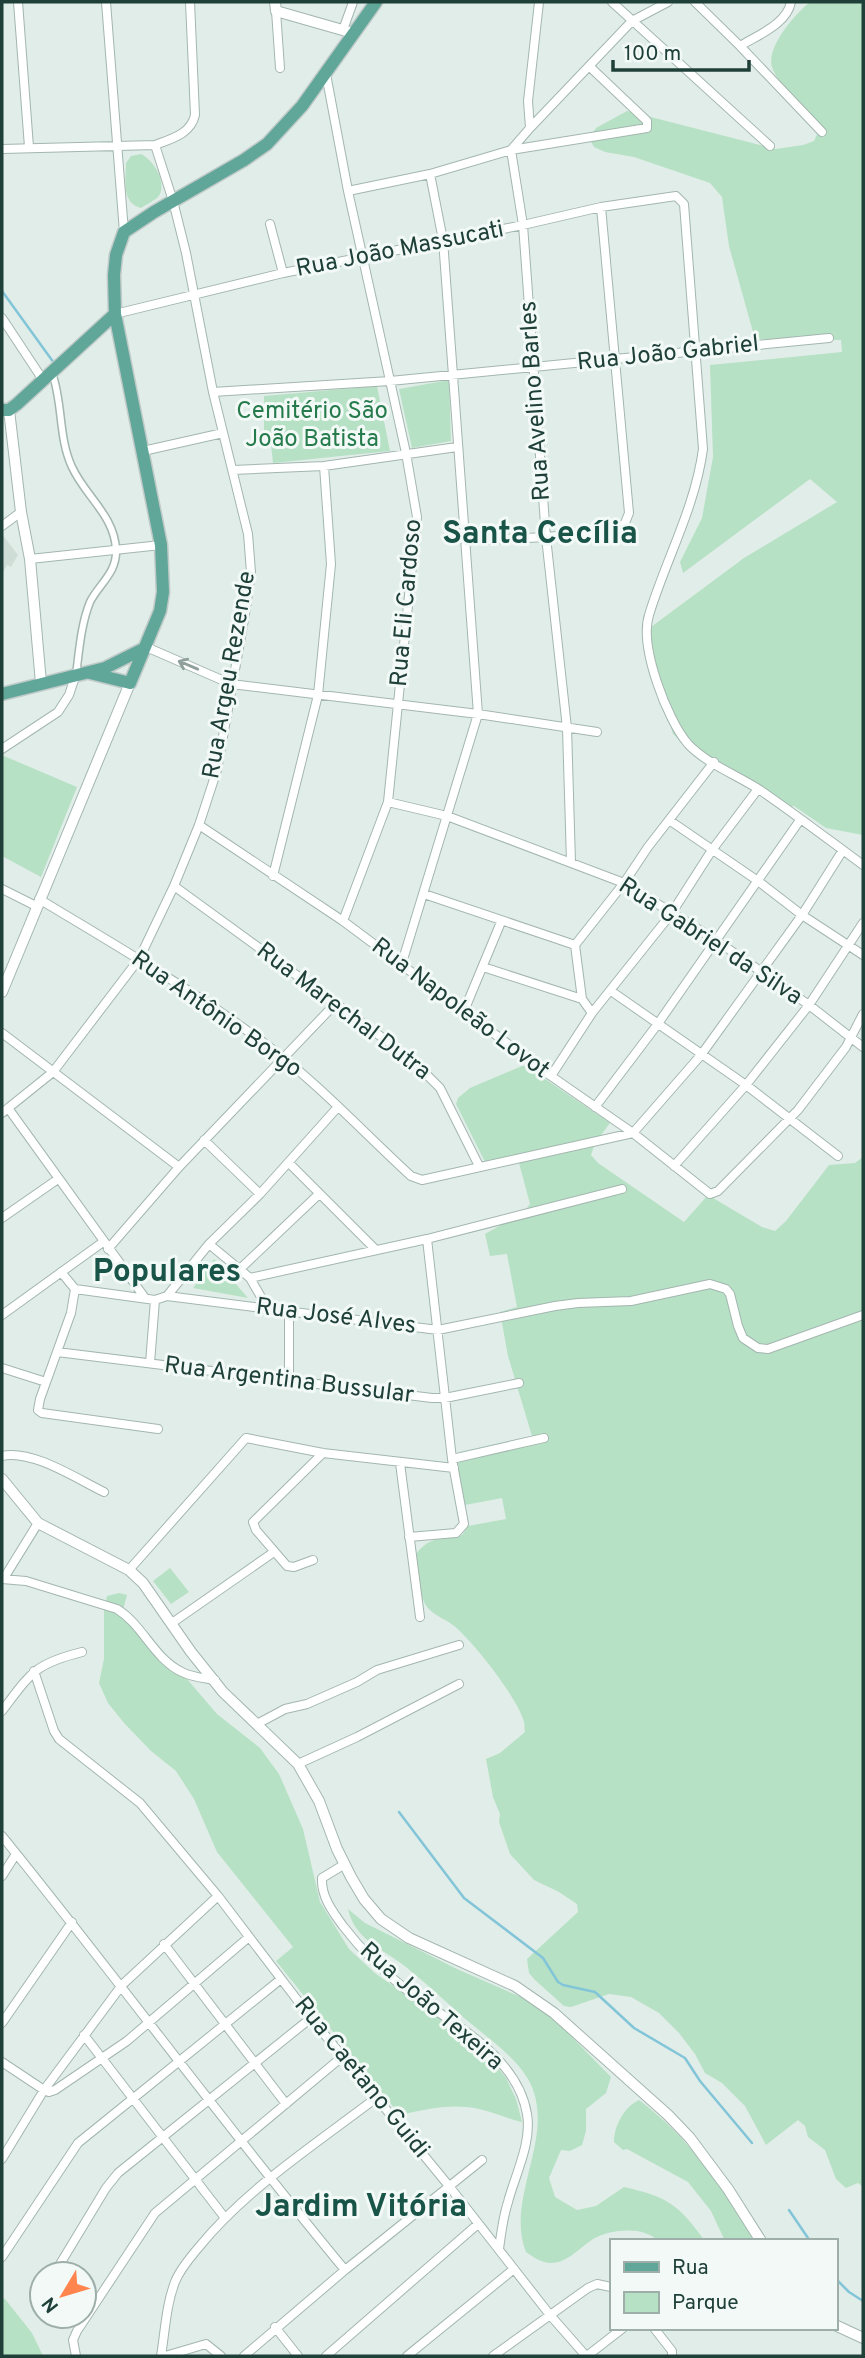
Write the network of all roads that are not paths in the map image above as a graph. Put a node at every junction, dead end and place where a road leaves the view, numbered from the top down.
1 (18, 2) edge
2 (106, 2) edge
3 (190, 2) edge
4 (353, 2) edge
5 (376, 2) edge
6 (539, 2) edge
7 (612, 2) edge
8 (668, 2) edge
9 (695, 2) edge
10 (791, 2) edge
11 (276, 6) edge
12 (632, 22) junction
13 (348, 32) junction
14 (740, 46) junction
15 (589, 66) junction
16 (280, 68) dead end
17 (326, 75) junction
18 (530, 128) junction
19 (822, 132) dead end
20 (155, 145) junction
21 (118, 146) junction
22 (771, 146) dead end
23 (29, 147) junction
24 (2, 149) edge
25 (511, 150) junction
26 (430, 174) junction
27 (348, 191) junction
28 (173, 201) junction
29 (601, 207) junction
30 (270, 224) dead end
31 (523, 225) junction
32 (124, 232) junction
33 (443, 240) junction
34 (362, 258) junction
35 (283, 273) junction
36 (194, 295) junction
37 (115, 314) junction
38 (2, 318) edge
39 (829, 338) dead end
40 (697, 351) junction
41 (615, 359) junction
42 (535, 367) junction
43 (454, 375) junction
44 (48, 376) junction
45 (390, 381) junction
46 (213, 392) junction
47 (7, 410) edge
48 (223, 433) junction
49 (457, 447) junction
50 (143, 450) junction
51 (406, 453) junction
52 (324, 466) junction
53 (233, 470) junction
54 (21, 512) junction
55 (2, 526) edge
56 (546, 537) junction
57 (465, 541) junction
58 (161, 545) junction
59 (117, 551) junction
60 (30, 559) junction
61 (143, 648) junction
62 (90, 673) junction
63 (75, 677) junction
64 (41, 683) junction
65 (130, 683) junction
66 (231, 684) junction
67 (2, 694) edge
68 (318, 695) junction
69 (398, 704) junction
70 (478, 714) junction
71 (567, 728) junction
72 (597, 732) dead end
73 (2, 749) edge
74 (714, 762) junction
75 (758, 789) junction
76 (388, 802) junction
77 (447, 817) junction
78 (668, 820) junction
79 (800, 820) junction
80 (199, 825) junction
81 (712, 850) junction
82 (843, 850) junction
83 (571, 862) junction
84 (863, 865) edge
85 (273, 876) junction
86 (758, 881) junction
87 (624, 883) junction
88 (174, 886) junction
89 (2, 889) edge
90 (424, 894) junction
91 (37, 903) junction
92 (671, 914) junction
93 (802, 915) junction
94 (343, 921) junction
95 (501, 922) junction
96 (863, 923) edge
97 (717, 941) junction
98 (848, 944) junction
99 (575, 946) junction
100 (863, 955) edge
101 (139, 959) junction
102 (401, 965) junction
103 (483, 967) junction
104 (761, 971) junction
105 (611, 991) junction
106 (2, 992) edge
107 (582, 999) junction
108 (336, 1003) junction
109 (809, 1005) junction
110 (464, 1011) junction
111 (592, 1013) junction
112 (863, 1014) edge
113 (657, 1025) junction
114 (2, 1033) edge
115 (851, 1039) junction
116 (863, 1047) edge
117 (701, 1055) junction
118 (283, 1058) junction
119 (53, 1072) junction
120 (551, 1076) junction
121 (746, 1085) junction
122 (595, 1107) junction
123 (337, 1108) junction
124 (5, 1111) edge
125 (791, 1118) junction
126 (633, 1133) junction
127 (204, 1140) junction
128 (838, 1156) dead end
129 (289, 1163) junction
130 (479, 1166) junction
131 (674, 1166) junction
132 (178, 1167) junction
133 (58, 1179) junction
134 (622, 1189) dead end
135 (260, 1194) junction
136 (319, 1194) junction
137 (2, 1218) edge
138 (427, 1239) junction
139 (209, 1244) junction
140 (106, 1245) junction
141 (376, 1250) junction
142 (240, 1269) junction
143 (61, 1272) junction
144 (250, 1278) junction
145 (75, 1289) junction
146 (167, 1296) junction
147 (145, 1298) junction
148 (155, 1300) junction
149 (268, 1309) junction
150 (289, 1312) junction
151 (2, 1315) edge
152 (863, 1315) edge
153 (438, 1330) junction
154 (57, 1352) junction
155 (149, 1363) junction
156 (2, 1368) edge
157 (289, 1380) junction
158 (47, 1382) junction
159 (519, 1382) dead end
160 (445, 1398) junction
161 (158, 1429) dead end
162 (544, 1438) dead end
163 (323, 1453) junction
164 (2, 1456) edge
165 (400, 1463) junction
166 (453, 1463) junction
167 (2, 1479) edge
168 (104, 1492) dead end
169 (38, 1523) junction
170 (408, 1537) junction
171 (274, 1552) junction
172 (313, 1560) dead end
173 (129, 1570) junction
174 (3, 1579) edge
175 (420, 1617) dead end
176 (172, 1623) junction
177 (459, 1645) dead end
178 (82, 1652) dead end
179 (34, 1671) junction
180 (215, 1680) junction
181 (459, 1685) dead end
182 (2, 1711) edge
183 (257, 1724) junction
184 (298, 1764) junction
185 (2, 1836) edge
186 (16, 1854) junction
187 (345, 1864) junction
188 (2, 1876) edge
189 (218, 1896) junction
190 (72, 1922) junction
191 (249, 1937) junction
192 (164, 1944) junction
193 (281, 1979) junction
194 (194, 1984) junction
195 (122, 1985) junction
196 (310, 2018) junction
197 (2, 2023) edge
198 (150, 2023) junction
199 (225, 2024) junction
200 (84, 2035) junction
201 (342, 2057) junction
202 (103, 2059) junction
203 (178, 2061) junction
204 (2, 2062) edge
205 (255, 2064) junction
206 (44, 2090) junction
207 (132, 2098) junction
208 (376, 2098) junction
209 (210, 2101) junction
210 (286, 2104) junction
211 (163, 2138) junction
212 (241, 2141) junction
213 (2, 2159) edge
214 (482, 2160) dead end
215 (195, 2179) junction
216 (270, 2180) junction
217 (449, 2186) junction
218 (225, 2218) junction
219 (478, 2224) junction
220 (760, 2239) edge
221 (499, 2249) junction
222 (2, 2257) edge
223 (63, 2260) edge
224 (514, 2269) junction
225 (345, 2270) junction
226 (610, 2287) edge
227 (550, 2315) junction
228 (837, 2326) edge
229 (275, 2327) junction
230 (620, 2330) edge
231 (655, 2330) edge
232 (863, 2338) edge
233 (672, 2355) edge
234 (76, 2356) edge
235 (163, 2356) edge
236 (221, 2356) edge
237 (244, 2356) edge
238 (298, 2356) edge
239 (326, 2356) edge
240 (407, 2356) edge
241 (493, 2356) edge
242 (586, 2356) edge

1 - 23 street
2 - 21 street
3 - 20 street
4 - 13 street
5 - 13 main road
6 - 18 street
7 - 12 street
8 - 12 street
9 - 14 street
10 - 14 street
11 - 13 street
11 - 16 street
12 - 15 street
12 - 22 street
13 - 17 main road
14 - 19 street
15 - 18 street
15 - 25 street
17 - 27 street, Rua Eli Cardoso
17 - 28 main road
18 - 25 street
20 - 21 street
20 - 28 street, Rua Argeu Rezende
21 - 23 street
21 - 32 street
23 - 24 street
25 - 26 street
25 - 31 street, Rua Avelino Barles
26 - 27 street
26 - 33 street
27 - 34 street, Rua Eli Cardoso
28 - 32 main road
28 - 36 street, Rua Argeu Rezende
29 - 31 street, Rua João Massucati
29 - 40 street, Rua João Massucati
29 - 41 street
30 - 35 street
31 - 33 street, Rua João Massucati
31 - 42 street, Rua Avelino Barles
32 - 37 main road
33 - 34 street, Rua João Massucati
33 - 43 street
34 - 35 street, Rua João Massucati
34 - 45 street, Rua Eli Cardoso
35 - 36 street, Rua João Massucati
36 - 37 street, Rua João Massucati
36 - 46 street, Rua Argeu Rezende
37 - 44 main road
37 - 50 main road
38 - 44 street
39 - 40 street, Rua João Gabriel
40 - 41 street, Rua João Gabriel
40 - 74 street
41 - 42 street, Rua João Gabriel
41 - 56 street
42 - 43 street, Rua João Gabriel
42 - 56 street, Rua Avelino Barles
43 - 45 street, Rua João Gabriel
43 - 49 street
44 - 47 main road
44 - 59 street
45 - 46 street, Rua João Gabriel
45 - 51 street, Rua Eli Cardoso
46 - 48 street, Rua Argeu Rezende
47 - 54 street
48 - 50 street
48 - 53 street, Rua Argeu Rezende
49 - 51 street
49 - 57 street
50 - 58 main road
51 - 52 street
51 - 69 street, Rua Eli Cardoso
52 - 53 street
52 - 68 street
53 - 66 street, Rua Argeu Rezende
54 - 55 street
54 - 60 street
56 - 57 street
56 - 71 street, Rua Avelino Barles
57 - 70 street
58 - 59 street
58 - 61 main road
59 - 60 street
59 - 63 street
60 - 64 street
61 - 62 main road
61 - 65 main road
66 -> 61 street
62 - 63 main road
62 - 65 main road
63 - 64 main road
63 - 73 street
64 - 67 main road
65 - 91 street
66 - 68 street
66 - 80 street, Rua Argeu Rezende
68 - 69 street
68 - 85 street
69 - 70 street
69 - 76 street, Rua Eli Cardoso
70 - 71 street
70 - 77 street
71 - 72 street
71 - 83 street, Rua Avelino Barles
74 - 75 street
74 - 78 street
75 - 79 street
75 - 81 street
76 - 77 street, Rua Gabriel da Silva
76 - 94 street, Rua Eli Cardoso
77 - 83 street, Rua Gabriel da Silva
77 - 90 street
78 - 81 street
78 - 87 street
79 - 82 street
79 - 86 street
80 - 85 street, Rua Napoleão Lovot
80 - 88 street, Rua Argeu Rezende
81 - 86 street
81 - 92 street
82 - 84 street
82 - 93 street
83 - 87 street, Rua Gabriel da Silva
85 - 94 street, Rua Napoleão Lovot
86 - 93 street
86 - 97 street
87 - 92 street, Rua Gabriel da Silva
87 - 99 street
88 - 101 street, Rua Argeu Rezende
88 - 108 street, Rua Marechal Dutra
89 - 91 street, Rua Antônio Borgo
90 - 95 street
90 - 102 street
91 - 101 street, Rua Antônio Borgo
91 - 106 street
92 - 97 street, Rua Gabriel da Silva
92 - 105 street
93 - 98 street
93 - 104 street
94 - 102 street, Rua Napoleão Lovot
95 - 99 street
95 - 103 street
96 - 98 street
97 - 104 street, Rua Gabriel da Silva
97 - 113 street
98 - 100 street
98 - 109 street
99 - 107 street
101 - 118 street, Rua Antônio Borgo
101 - 119 street, Rua Argeu Rezende
102 - 110 street, Rua Napoleão Lovot
103 - 107 street
103 - 110 street
104 - 109 street, Rua Gabriel da Silva
104 - 117 street
105 - 111 street
105 - 113 street
107 - 111 street
108 - 118 street
108 - 130 street, Rua Marechal Dutra
109 - 115 street, Rua Gabriel da Silva
109 - 121 street
110 - 120 street, Rua Napoleão Lovot
111 - 120 street
112 - 115 street
113 - 117 street
113 - 122 street
114 - 119 street
115 - 116 street, Rua Gabriel da Silva
115 - 125 street
117 - 121 street
117 - 126 street
118 - 123 street, Rua Antônio Borgo
118 - 127 street
119 - 124 street, Rua Argeu Rezende
119 - 132 street
120 - 122 street, Rua Napoleão Lovot
121 - 125 street
121 - 131 street
122 - 126 street, Rua Napoleão Lovot
123 - 129 street
123 - 130 street, Rua Antônio Borgo
124 - 133 street
125 - 128 street
125 - 131 street, Rua Napoleão Lovot
126 - 130 street
126 - 131 street, Rua Napoleão Lovot
127 - 132 street
127 - 135 street
129 - 135 street
129 - 136 street
132 - 140 street
133 - 137 street
133 - 140 street
134 - 138 street
135 - 139 street
136 - 141 street
136 - 142 street
138 - 141 street
138 - 153 street
139 - 142 street
139 - 146 street
140 - 143 street
140 - 147 street
141 - 144 street
142 - 144 street
143 - 145 street
143 - 151 street
144 - 149 street
145 - 147 street, Rua José Alves
145 - 154 street
146 - 148 street, Rua José Alves
146 - 149 street, Rua José Alves
147 - 148 street, Rua José Alves
148 - 155 street
149 - 150 street, Rua José Alves
150 - 153 street, Rua José Alves
150 - 157 street
152 - 153 street, Rua José Alves
153 - 160 street
154 - 155 street, Rua Argentina Bussular
154 - 158 street
155 - 157 street, Rua Argentina Bussular
156 - 158 street
157 - 160 street, Rua Argentina Bussular
158 - 161 street
159 - 160 street, Rua Argentina Bussular
160 - 166 street
162 - 166 street
163 - 165 street
163 - 171 street
163 - 173 street
164 - 168 street
165 - 166 street
165 - 170 street
166 - 170 street
167 - 169 street
169 - 173 street
169 - 174 street
170 - 175 street
171 - 172 street
171 - 176 street
173 - 176 street
174 - 180 street
176 - 180 street
177 - 183 street
178 - 179 street
179 - 182 street
179 - 189 street, Rua Caetano Guidi
180 - 183 street
181 - 184 street
183 - 184 street
184 - 187 street
185 - 186 street
186 - 188 street
186 - 190 street
187 - 220 street
187 - 221 street, Rua João Texeira
189 - 191 street, Rua Caetano Guidi
189 - 192 street
190 - 195 street
190 - 197 street
191 - 193 street, Rua Caetano Guidi
191 - 194 street
192 - 194 street
192 - 195 street
193 - 196 street, Rua Caetano Guidi
193 - 199 street
194 - 198 street
194 - 199 street
195 - 198 street
195 - 200 street
196 - 201 street, Rua Caetano Guidi
196 - 205 street
198 - 202 street
198 - 203 street
199 - 203 street
199 - 205 street
200 - 202 street
200 - 206 street
201 - 208 street, Rua Caetano Guidi
201 - 210 street
202 - 206 street
202 - 207 street
203 - 207 street
203 - 209 street
204 - 206 street
205 - 209 street
205 - 210 street
206 - 213 street
207 - 211 street
207 - 222 street
208 - 216 street
208 - 217 street, Rua Caetano Guidi
209 - 211 street
209 - 212 street
210 - 212 street
211 - 215 street
211 - 223 street
212 - 215 street
212 - 216 street
214 - 217 street
215 - 218 street
215 - 234 street
216 - 218 street
216 - 225 street
217 - 219 street, Rua Caetano Guidi
217 - 225 street
218 - 235 street
219 - 221 street, Rua Caetano Guidi
219 - 239 street
221 - 224 street, Rua Caetano Guidi
224 - 227 street, Rua Caetano Guidi
224 - 240 street
225 - 229 street
226 - 227 street
227 - 241 street
227 - 242 street, Rua Caetano Guidi
228 - 232 street
229 - 237 street
229 - 238 street
230 - 242 street
231 - 233 street
235 - 236 street

